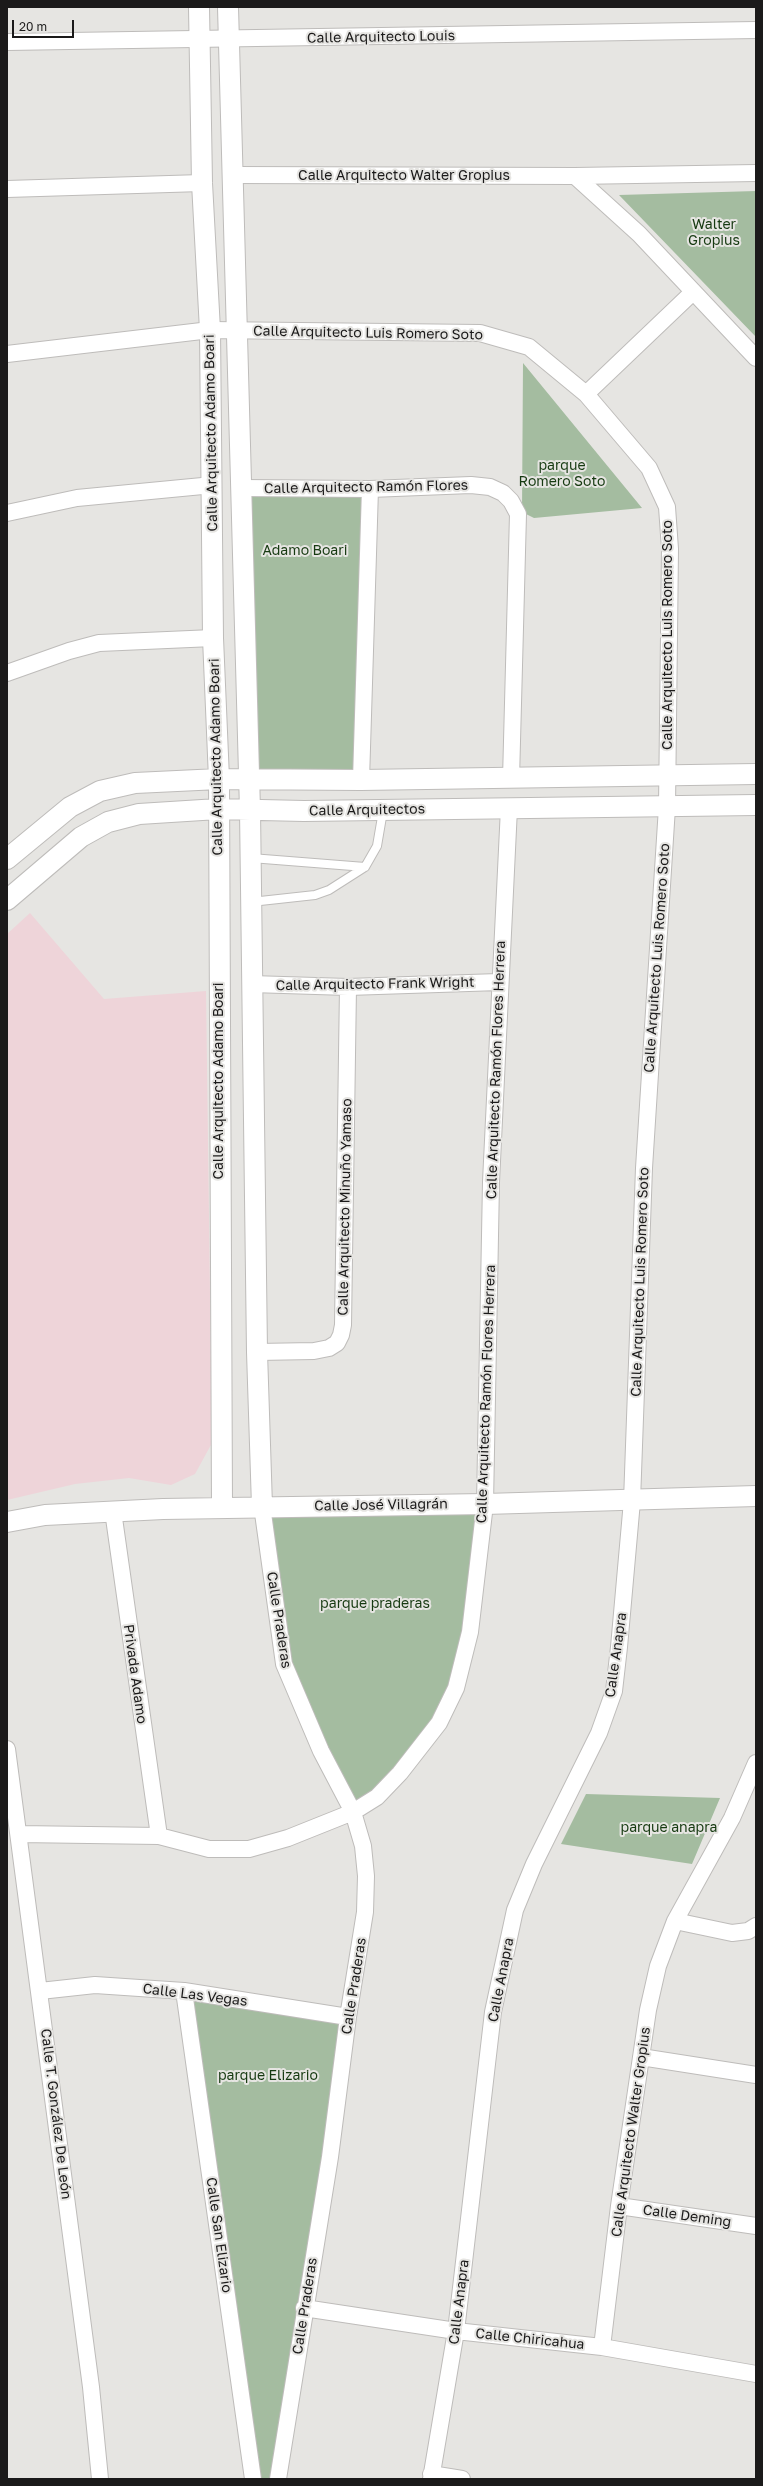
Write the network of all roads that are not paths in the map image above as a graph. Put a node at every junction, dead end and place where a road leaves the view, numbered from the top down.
1 (199, 7) edge
2 (228, 7) edge
3 (756, 30) edge
4 (199, 38) junction
5 (229, 40) junction
6 (7, 42) edge
7 (756, 173) edge
8 (234, 175) junction
9 (575, 176) junction
10 (202, 183) junction
11 (7, 189) edge
12 (693, 292) junction
13 (210, 330) junction
14 (236, 330) junction
15 (7, 354) edge
16 (756, 358) edge
17 (586, 394) junction
18 (213, 485) junction
19 (241, 488) junction
20 (370, 489) junction
21 (7, 513) edge
22 (214, 638) junction
23 (7, 673) edge
24 (756, 774) edge
25 (668, 775) junction
26 (511, 778) junction
27 (219, 779) junction
28 (248, 780) junction
29 (360, 780) junction
30 (756, 805) edge
31 (667, 807) junction
32 (509, 808) junction
33 (218, 810) junction
34 (250, 810) junction
35 (383, 810) junction
36 (251, 858) junction
37 (7, 859) edge
38 (364, 867) junction
39 (7, 900) edge
40 (250, 902) junction
41 (499, 982) junction
42 (251, 984) junction
43 (348, 987) junction
44 (257, 1352) junction
45 (756, 1496) edge
46 (632, 1501) junction
47 (485, 1504) junction
48 (262, 1506) junction
49 (222, 1507) junction
50 (113, 1511) junction
51 (7, 1522) edge
52 (7, 1749) edge
53 (756, 1767) edge
54 (353, 1812) junction
55 (19, 1834) junction
56 (159, 1836) junction
57 (675, 1921) junction
58 (756, 1926) edge
59 (40, 1991) junction
60 (184, 1991) junction
61 (348, 2017) junction
62 (641, 2057) junction
63 (756, 2075) edge
64 (619, 2206) junction
65 (756, 2226) edge
66 (304, 2308) junction
67 (456, 2331) junction
68 (602, 2347) junction
69 (756, 2374) edge
70 (431, 2477) edge
71 (100, 2479) edge
72 (253, 2479) edge
73 (278, 2479) edge
74 (462, 2479) edge

1 - 4 street, Calle Arquitecto Adamo Boari
2 - 5 street, Calle Arquitecto Adamo Boari
3 - 5 street, Calle Arquitecto Louis
4 - 5 street, Calle Arquitecto Louis
4 - 6 street, Calle Arquitecto Louis
4 - 10 street, Calle Arquitecto Adamo Boari
5 - 8 street, Calle Arquitecto Adamo Boari
7 - 9 street, Calle Arquitecto Walter Gropius
8 - 9 street, Calle Arquitecto Walter Gropius
8 - 14 street, Calle Arquitecto Adamo Boari
9 - 12 street
10 - 11 street
10 - 13 street, Calle Arquitecto Adamo Boari
12 - 16 street
12 - 17 street
13 - 14 street, Calle Arquitecto Luis Romero Soto
13 - 15 street, Calle Arquitecto Luis Romero Soto
13 - 18 street, Calle Arquitecto Adamo Boari
14 - 17 street, Calle Arquitecto Luis Romero Soto
14 - 19 street, Calle Arquitecto Adamo Boari
17 - 25 street, Calle Arquitecto Luis Romero Soto
18 - 21 street
18 - 22 street, Calle Arquitecto Adamo Boari
19 - 20 street, Calle Arquitecto Ramón Flores
19 - 28 street, Calle Arquitecto Adamo Boari
20 - 26 street, Calle Arquitecto Ramón Flores
20 - 29 street
22 - 23 street
22 - 27 street, Calle Arquitecto Adamo Boari
24 - 25 street
25 - 26 street
25 - 31 street, Calle Arquitecto Luis Romero Soto
26 - 29 street
27 - 28 street
27 - 33 street, Calle Arquitecto Adamo Boari
27 - 37 street
28 - 29 street
28 - 34 street, Calle Arquitecto Adamo Boari
30 - 31 street, Calle Arquitectos
31 - 32 street, Calle Arquitectos
31 - 46 street, Calle Arquitecto Luis Romero Soto
32 - 35 street, Calle Arquitectos
32 - 41 street, Calle Arquitecto Ramón Flores Herrera
33 - 34 street, Calle Arquitectos
33 - 39 street, Calle Arquitectos
33 - 49 street, Calle Arquitecto Adamo Boari
34 - 35 street, Calle Arquitectos
34 - 36 street, Calle Arquitecto Adamo Boari
35 - 38 lane
36 - 38 lane
36 - 40 street, Calle Arquitecto Adamo Boari
38 - 40 lane
40 - 42 street, Calle Arquitecto Adamo Boari
41 - 43 street, Calle Arquitecto Frank Wright
41 - 47 street, Calle Arquitecto Ramón Flores Herrera
42 - 43 street, Calle Arquitecto Frank Wright
42 - 44 street, Calle Arquitecto Adamo Boari
43 - 44 street, Calle Arquitecto Minuño Yamaso
44 - 48 street, Calle Arquitecto Adamo Boari
45 - 46 street, Calle José Villagrán
46 - 47 street, Calle José Villagrán
46 - 67 street, Calle Anapra
47 - 48 street, Calle José Villagrán
47 - 54 street, Calle Arquitecto Ramón Flores Herrera
48 - 49 street, Calle José Villagrán
48 - 54 street, Calle Praderas
49 - 50 street, Calle José Villagrán
50 - 51 street, Calle José Villagrán
50 - 56 street, Privada Adamo
52 - 55 street, Calle T. González De León
53 - 57 street, Calle Arquitecto Walter Gropius
54 - 56 street, Calle Arquitecto Ramón Flores Herrera
54 - 61 street, Calle Praderas
55 - 56 street, Calle Arquitecto Ramón Flores Herrera
55 - 59 street, Calle T. González De León
57 - 58 street
57 - 62 street, Calle Arquitecto Walter Gropius
59 - 60 street, Calle Las Vegas
59 - 71 street, Calle T. González De León
60 - 61 street, Calle Las Vegas
60 - 72 street, Calle San Elizario
61 - 66 street, Calle Praderas
62 - 63 street
62 - 64 street, Calle Arquitecto Walter Gropius
64 - 65 street, Calle Deming
64 - 68 street, Calle Arquitecto Walter Gropius
66 - 67 street, Calle Chiricahua
66 - 73 street, Calle Praderas
67 - 68 street, Calle Chiricahua
67 - 70 street, Calle Anapra
68 - 69 street, Calle Chiricahua
70 - 74 street

